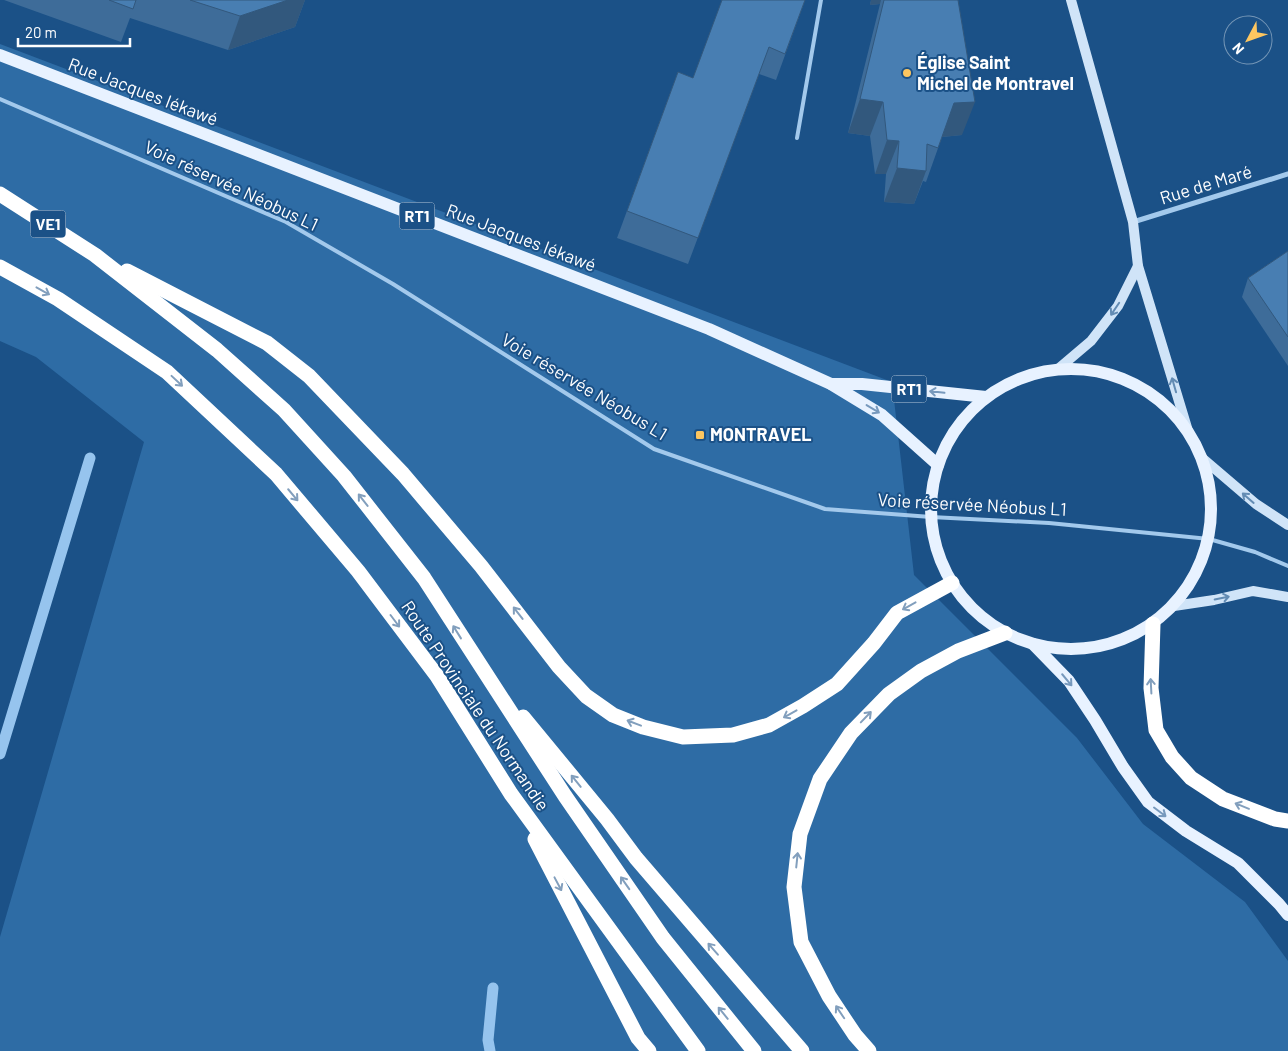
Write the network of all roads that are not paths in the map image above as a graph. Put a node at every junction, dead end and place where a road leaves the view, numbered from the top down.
1 (821, 0) edge
2 (1072, 0) edge
3 (0, 55) edge
4 (0, 99) edge
5 (797, 138) dead end
6 (1288, 174) edge
7 (0, 194) edge
8 (1133, 222) junction
9 (95, 255) junction
10 (1138, 266) junction
11 (0, 267) edge
12 (1058, 369) junction
13 (831, 384) junction
14 (986, 397) junction
15 (1188, 432) junction
16 (1202, 457) junction
17 (938, 465) junction
18 (931, 517) junction
19 (1288, 525) edge
20 (1209, 539) junction
21 (1288, 566) edge
22 (952, 583) junction
23 (1288, 597) edge
24 (1174, 606) junction
25 (1152, 624) junction
26 (1005, 632) junction
27 (1033, 644) junction
28 (472, 655) junction
29 (511, 794) junction
30 (1288, 821) edge
31 (1288, 915) edge
32 (649, 1051) edge
33 (698, 1051) edge
34 (754, 1051) edge
35 (802, 1051) edge
36 (869, 1051) edge

1 - 5 lane
2 - 8 street
3 - 13 main road, Rue Jacques Iékawé / RT1
4 - 18 lane, Voie réservée Néobus L1
6 - 8 street, Rue de Maré
7 - 9 highway, VE1
8 - 10 street
22 -> 9 highway
28 -> 9 highway, Route Provinciale du Normandie
10 -> 12 street
15 -> 10 street
11 -> 29 highway, Route Provinciale du Normandie
12 - 14 main road
12 - 15 main road
14 -> 13 main road, Rue Jacques Iékawé / RT1
13 -> 17 main road, Rue Jacques Iékawé / RT1
14 - 17 main road
15 - 16 main road
19 -> 16 street
16 - 20 main road
17 - 18 main road
18 - 20 lane, Voie réservée Néobus L1
18 - 22 main road
20 - 21 lane, Voie réservée Néobus L1
20 - 24 main road
22 - 26 main road
24 -> 23 street
24 - 25 main road
25 - 27 main road
30 -> 25 highway
26 - 27 main road
36 -> 26 highway
27 -> 31 main road
34 -> 28 highway, Route Provinciale du Normandie
35 -> 28 highway
29 -> 32 highway
29 - 33 highway, Route Provinciale du Normandie

